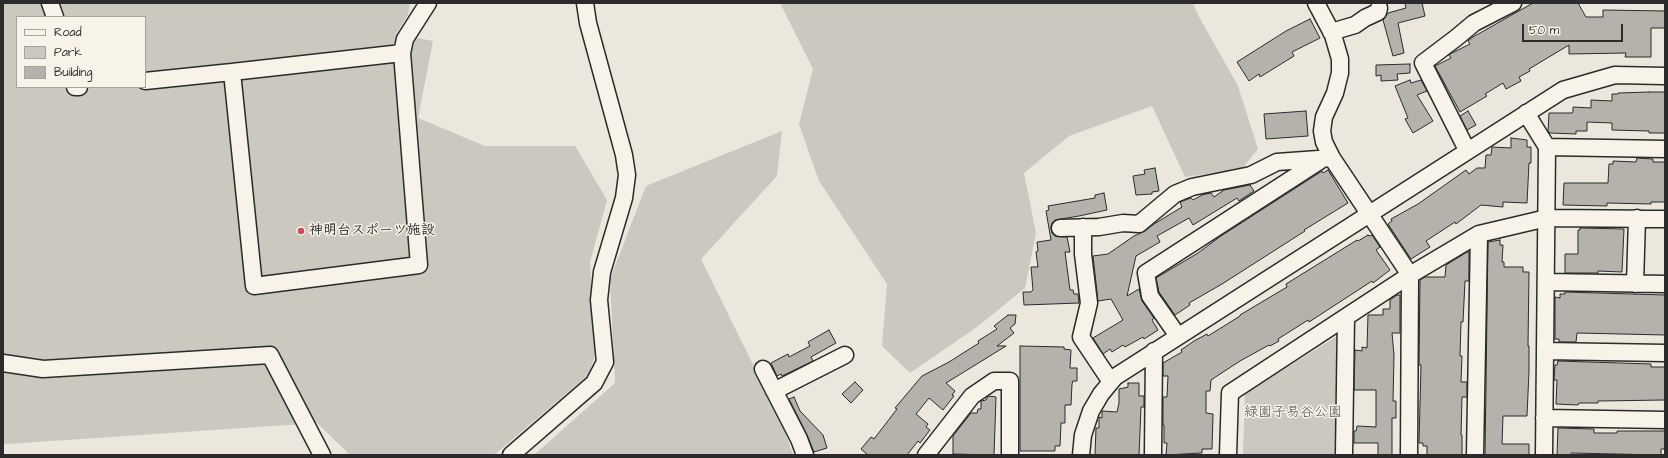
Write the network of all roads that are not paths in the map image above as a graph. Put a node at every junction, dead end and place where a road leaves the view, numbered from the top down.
1 (50, 3) edge
2 (585, 3) edge
3 (1316, 3) edge
4 (1512, 3) edge
5 (424, 6) edge
6 (1379, 8) dead end
7 (55, 16) edge
8 (1332, 32) junction
9 (402, 53) junction
10 (232, 72) junction
11 (1665, 76) edge
12 (146, 80) edge
13 (1526, 113) junction
14 (1547, 147) junction
15 (1665, 149) edge
16 (1467, 150) junction
17 (1328, 158) junction
18 (1370, 213) junction
19 (1546, 218) junction
20 (1637, 218) junction
21 (1665, 219) edge
22 (1083, 227) junction
23 (1060, 228) dead end
24 (1479, 234) junction
25 (1410, 275) junction
26 (1546, 282) junction
27 (1635, 284) junction
28 (1665, 284) edge
29 (1346, 317) junction
30 (1178, 336) junction
31 (1154, 351) junction
32 (1545, 351) junction
33 (1665, 353) edge
34 (844, 355) dead end
35 (3, 363) edge
36 (763, 369) dead end
37 (1111, 382) junction
38 (774, 391) junction
39 (1544, 418) junction
40 (1665, 420) edge
41 (322, 455) edge
42 (511, 455) edge
43 (805, 455) edge
44 (926, 455) edge
45 (1010, 455) edge
46 (1081, 455) edge
47 (1153, 455) edge
48 (1228, 455) edge
49 (1344, 455) edge
50 (1409, 455) edge
51 (1475, 455) edge
52 (1544, 455) edge

1 - 7 street
2 - 42 street
3 - 8 street
4 - 16 street
5 - 9 street
6 - 8 street
8 - 17 street
9 - 10 street
9 - 10 street
10 - 12 street
11 - 13 street
13 - 14 street
13 - 16 street
14 - 15 street
14 - 19 street
16 - 18 street
17 - 18 street
17 - 22 street
17 - 30 street
18 - 25 street
18 - 30 street
19 - 20 street
19 - 24 street
19 - 26 street
20 - 21 street
20 - 27 street
22 - 23 street
22 - 37 street
24 - 25 street
24 - 51 street
25 - 29 street
25 - 50 street
26 - 27 street
26 - 32 street
27 - 28 street
29 - 48 street
29 - 49 street
30 - 31 street
31 - 37 street
31 - 47 street
32 - 33 street
32 - 39 street
34 - 38 street
35 - 41 street
36 - 38 street
37 - 46 street
38 - 43 street
39 - 40 street
39 - 52 street
44 - 45 street

